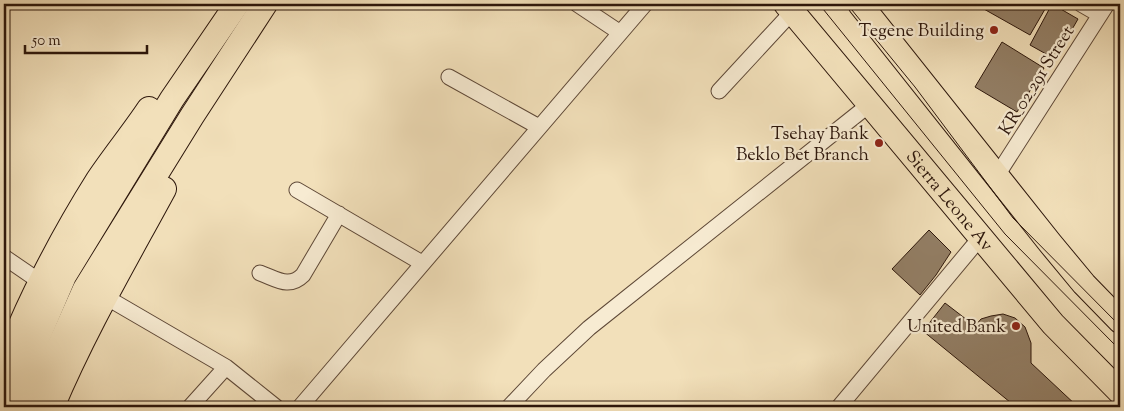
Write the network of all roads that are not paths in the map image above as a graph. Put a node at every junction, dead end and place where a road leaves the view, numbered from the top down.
1 (220, 4) edge
2 (237, 4) edge
3 (265, 4) edge
4 (282, 4) edge
5 (576, 4) edge
6 (644, 4) edge
7 (860, 4) edge
8 (1081, 4) edge
9 (790, 7) edge
10 (1103, 9) edge
11 (619, 32) junction
12 (449, 77) dead end
13 (719, 91) dead end
14 (870, 104) junction
15 (539, 126) junction
16 (996, 177) junction
17 (297, 190) dead end
18 (339, 214) junction
19 (980, 238) junction
20 (4, 258) edge
21 (422, 263) junction
22 (260, 273) dead end
23 (42, 283) junction
24 (104, 296) junction
25 (1120, 321) edge
26 (4, 367) edge
27 (226, 367) junction
28 (1120, 392) edge
29 (8, 407) edge
30 (32, 407) edge
31 (52, 407) edge
32 (190, 407) edge
33 (276, 407) edge
34 (300, 407) edge
35 (509, 407) edge
36 (839, 407) edge

1 - 23 main road
2 - 29 main road
3 - 30 main road
4 - 24 main road
5 - 11 street
6 - 11 street
7 - 16 main road
8 - 10 street
9 - 13 street
9 - 14 main road, Sierra Leone Av
10 - 16 street, KR_02_291 Street
11 - 15 street
12 - 15 street
14 - 19 main road, Sierra Leone Av
14 - 35 street
15 - 21 street
16 - 25 main road
17 - 18 street
18 - 21 street
18 - 22 street
19 - 28 main road, Sierra Leone Av
19 - 36 street
20 - 23 street
21 - 34 street
23 - 26 main road
24 - 27 street
24 - 31 main road
27 - 32 street
27 - 33 street

